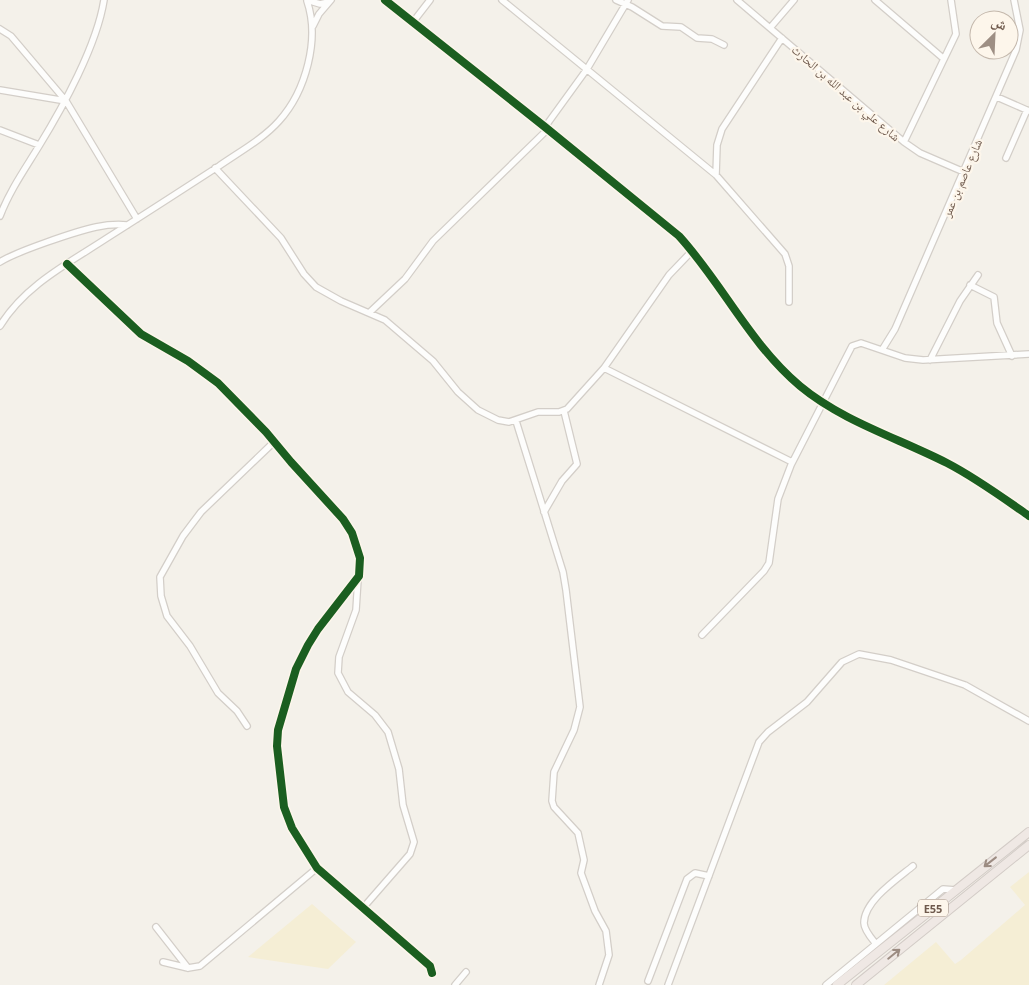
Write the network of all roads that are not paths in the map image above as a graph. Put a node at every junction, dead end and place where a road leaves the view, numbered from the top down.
1 (104, 0) edge
2 (307, 0) edge
3 (332, 0) edge
4 (385, 0) edge
5 (430, 0) edge
6 (502, 0) edge
7 (616, 0) edge
8 (737, 0) edge
9 (794, 0) edge
10 (951, 0) edge
11 (1014, 0) edge
12 (877, 1) edge
13 (627, 2) edge
14 (413, 22) junction
15 (313, 26) junction
16 (770, 28) junction
17 (0, 29) edge
18 (782, 38) junction
19 (724, 45) dead end
20 (944, 59) junction
21 (587, 69) junction
22 (0, 90) edge
23 (996, 97) junction
24 (66, 101) junction
25 (1028, 110) edge
26 (546, 128) junction
27 (0, 130) edge
28 (904, 142) junction
29 (39, 145) junction
30 (1006, 158) dead end
31 (215, 168) junction
32 (964, 172) junction
33 (716, 175) junction
34 (0, 216) edge
35 (137, 219) junction
36 (127, 225) junction
37 (692, 251) junction
38 (0, 262) edge
39 (67, 264) junction
40 (978, 275) dead end
41 (970, 285) junction
42 (789, 302) dead end
43 (370, 312) junction
44 (0, 326) edge
45 (882, 350) junction
46 (1029, 354) edge
47 (1012, 356) junction
48 (930, 360) junction
49 (604, 368) junction
50 (822, 402) junction
51 (564, 411) junction
52 (516, 421) junction
53 (274, 442) junction
54 (792, 462) junction
55 (544, 512) junction
56 (1029, 516) edge
57 (358, 579) junction
58 (702, 635) dead end
59 (1029, 721) edge
60 (247, 726) dead end
61 (1029, 832) edge
62 (1029, 845) edge
63 (913, 866) dead end
64 (317, 868) junction
65 (709, 876) junction
66 (956, 890) junction
67 (362, 909) junction
68 (156, 927) dead end
69 (876, 944) junction
70 (162, 962) dead end
71 (188, 968) junction
72 (466, 972) dead end
73 (432, 973) dead end
74 (648, 981) dead end
75 (455, 985) edge
76 (599, 985) edge
77 (668, 985) edge
78 (826, 985) edge
79 (837, 985) edge
80 (856, 985) edge

1 - 24 street
2 - 3 street
2 - 15 street
3 - 15 street
4 - 14 street
5 - 14 street
6 - 21 street
7 - 13 street
8 - 16 street, شارع علي بن عبد الله بن الحارث
9 - 16 street
10 - 20 street
11 - 23 street, شارع عاصم بن عمر
12 - 20 street
13 - 19 street
13 - 21 street
14 - 26 street
15 - 31 street
16 - 18 street, شارع علي بن عبد الله بن الحارث
17 - 24 street
18 - 28 street, شارع علي بن عبد الله بن الحارث
18 - 33 street
20 - 28 street
21 - 26 street
21 - 33 street
22 - 24 street
23 - 25 street
23 - 32 street, شارع عاصم بن عمر
24 - 29 street
24 - 35 street
25 - 30 street
26 - 37 street
26 - 43 street
27 - 29 street
28 - 32 street, شارع علي بن عبد الله بن الحارث
29 - 34 street
31 - 35 street
31 - 43 street
32 - 45 street, شارع عاصم بن عمر
33 - 42 street
35 - 36 street
36 - 38 street
36 - 39 street
37 - 49 street
37 - 50 street
39 - 44 street
39 - 53 street
40 - 41 street
41 - 47 street
41 - 48 street
43 - 52 street
45 - 48 street
45 - 50 street
46 - 47 street
47 - 48 street
49 - 51 street
49 - 54 street
50 - 54 street
50 - 56 street
51 - 52 street
51 - 55 street
52 - 55 street
53 - 57 street
53 - 60 street
54 - 58 street
55 - 76 street
57 - 64 street
57 - 67 street
59 - 65 street
61 -> 66 highway, E55
80 -> 62 highway, E55
63 - 69 street
64 - 67 street
64 - 71 street
65 - 74 street
65 - 77 street
66 - 69 street
66 - 79 highway, E55
67 - 73 street
68 - 71 street
69 - 78 street
70 - 71 street
72 - 75 street

